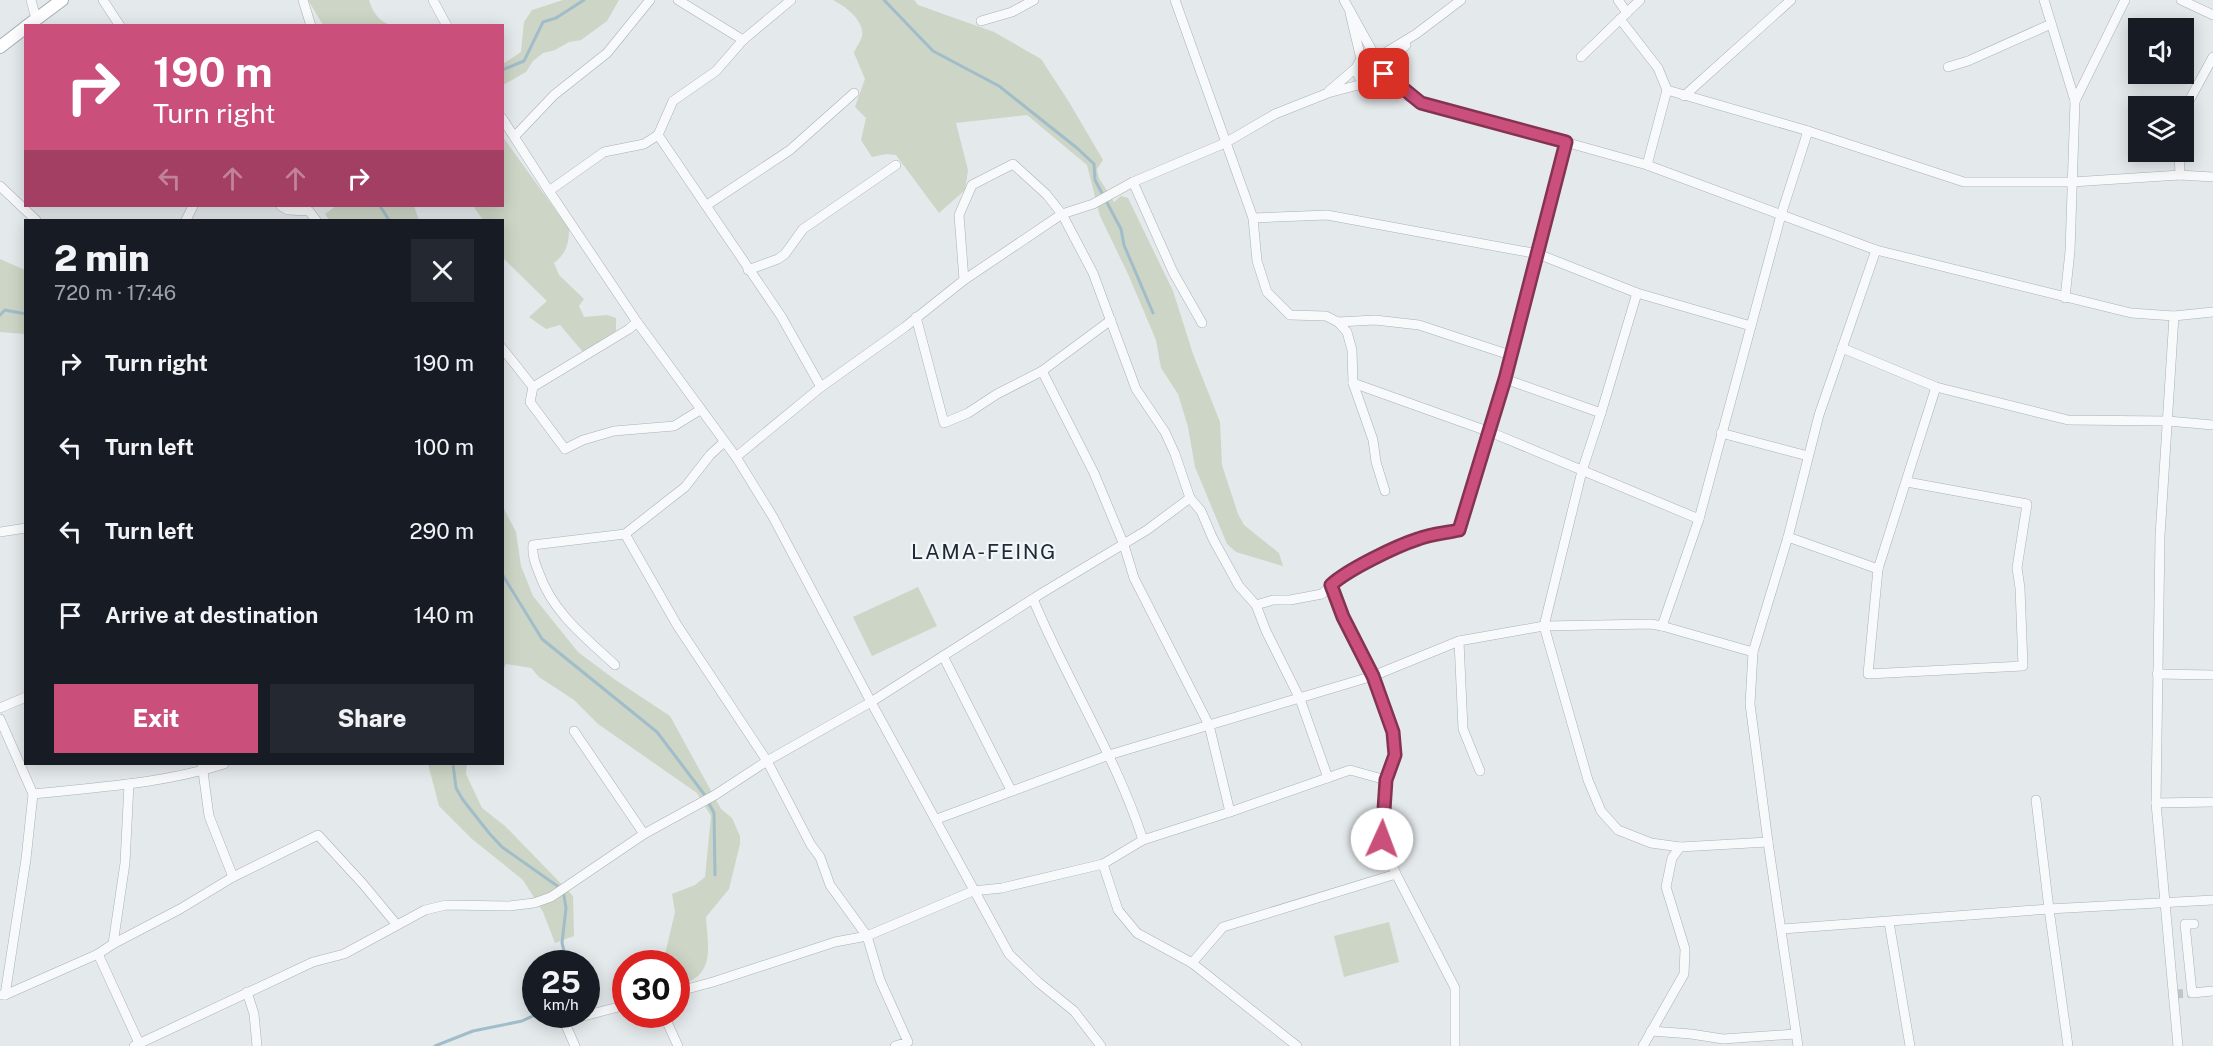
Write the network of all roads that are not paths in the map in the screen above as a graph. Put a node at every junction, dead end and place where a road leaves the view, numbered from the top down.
1 (31, 0) edge
2 (63, 0) edge
3 (103, 0) edge
4 (303, 0) edge
5 (433, 0) edge
6 (650, 0) edge
7 (678, 0) edge
8 (791, 0) edge
9 (1034, 0) edge
10 (1175, 0) edge
11 (1344, 0) edge
12 (1461, 0) edge
13 (1618, 0) edge
14 (1640, 0) edge
15 (1791, 0) edge
16 (2044, 0) edge
17 (2125, 0) edge
18 (2181, 0) edge
19 (1350, 13) junction
20 (2213, 15) edge
21 (1623, 16) junction
22 (981, 21) dead end
23 (30, 24) edge
24 (119, 24) edge
25 (310, 24) edge
26 (446, 24) edge
27 (2051, 24) junction
28 (24, 29) edge
29 (1416, 34) junction
30 (743, 40) junction
31 (0, 47) edge
32 (1377, 57) junction
33 (1581, 57) dead end
34 (2213, 57) edge
35 (1359, 63) junction
36 (1948, 67) dead end
37 (1384, 70) junction
38 (1371, 83) junction
39 (1667, 90) junction
40 (854, 93) dead end
41 (1328, 93) junction
42 (1684, 96) junction
43 (2192, 96) edge
44 (2074, 101) junction
45 (1421, 103) junction
46 (504, 121) edge
47 (1808, 131) junction
48 (658, 135) junction
49 (515, 136) junction
50 (1566, 142) junction
51 (1225, 143) junction
52 (2179, 162) edge
53 (896, 165) dead end
54 (1647, 165) junction
55 (2180, 175) junction
56 (2213, 177) edge
57 (1133, 182) junction
58 (2072, 182) junction
59 (0, 186) edge
60 (549, 191) junction
61 (707, 205) junction
62 (283, 207) edge
63 (1062, 214) junction
64 (1781, 215) junction
65 (1253, 218) junction
66 (35, 219) edge
67 (315, 219) edge
68 (1876, 250) junction
69 (1538, 254) junction
70 (748, 270) junction
71 (964, 280) junction
72 (1637, 293) junction
73 (2065, 298) junction
74 (2213, 312) edge
75 (2174, 316) junction
76 (916, 317) junction
77 (1111, 320) junction
78 (637, 321) junction
79 (1338, 322) junction
80 (1202, 323) dead end
81 (1750, 326) junction
82 (1842, 348) junction
83 (504, 351) edge
84 (1510, 354) junction
85 (1042, 371) junction
86 (1505, 379) junction
87 (1353, 382) junction
88 (533, 387) junction
89 (821, 387) junction
90 (1936, 387) junction
91 (700, 410) junction
92 (1601, 413) junction
93 (2168, 421) junction
94 (2213, 426) edge
95 (1490, 432) junction
96 (1721, 433) junction
97 (724, 442) junction
98 (1808, 456) junction
99 (736, 458) junction
100 (1582, 471) junction
101 (1907, 482) junction
102 (1385, 491) dead end
103 (1190, 498) junction
104 (1699, 519) junction
105 (24, 528) edge
106 (0, 532) edge
107 (625, 534) junction
108 (1788, 537) junction
109 (1124, 544) junction
110 (1878, 568) junction
111 (1331, 585) junction
112 (1033, 599) junction
113 (1256, 604) junction
114 (1544, 626) junction
115 (1662, 626) junction
116 (1459, 641) junction
117 (1753, 651) junction
118 (943, 656) junction
119 (615, 665) dead end
120 (2157, 674) junction
121 (2213, 675) edge
122 (1373, 676) junction
123 (24, 698) edge
124 (1300, 699) junction
125 (871, 702) junction
126 (0, 708) edge
127 (0, 719) edge
128 (1209, 725) junction
129 (574, 731) dead end
130 (1109, 755) junction
131 (767, 761) junction
132 (202, 767) edge
133 (1480, 771) dead end
134 (1328, 778) junction
135 (1386, 780) junction
136 (129, 784) junction
137 (1011, 790) junction
138 (33, 794) junction
139 (2036, 800) dead end
140 (2213, 802) edge
141 (2156, 803) junction
142 (1230, 812) junction
143 (936, 819) junction
144 (644, 834) junction
145 (1143, 840) junction
146 (1768, 842) junction
147 (1680, 847) junction
148 (1103, 864) junction
149 (1396, 874) junction
150 (233, 877) junction
151 (973, 891) junction
152 (2213, 900) edge
153 (2167, 903) junction
154 (2049, 909) junction
155 (1889, 922) junction
156 (2194, 924) dead end
157 (397, 925) junction
158 (1782, 929) junction
159 (867, 936) junction
160 (113, 944) junction
161 (99, 954) junction
162 (1192, 963) junction
163 (690, 988) edge
164 (2213, 991) edge
165 (247, 992) junction
166 (3, 995) edge
167 (612, 1009) edge
168 (670, 1028) edge
169 (1651, 1031) junction
170 (1796, 1034) junction
171 (1285, 1042) edge
172 (137, 1045) edge
173 (257, 1046) edge
174 (575, 1046) edge
175 (678, 1046) edge
176 (895, 1046) edge
177 (1101, 1046) edge
178 (1297, 1046) edge
179 (1455, 1046) edge
180 (1643, 1046) edge
181 (1798, 1046) edge
182 (1910, 1046) edge
183 (2068, 1046) edge
184 (2178, 1046) edge

1 - 23 street
2 - 23 main road
3 - 24 street
4 - 25 street
5 - 26 street
6 - 49 street
7 - 30 street
8 - 30 street
9 - 22 street
10 - 51 street
11 - 19 street
12 - 29 street
13 - 21 street
14 - 21 street
15 - 42 street
16 - 27 street
17 - 44 street
18 - 20 street
19 - 32 street
19 - 35 street
21 - 33 street
21 - 39 street
27 - 36 street
27 - 44 street
28 - 31 main road
29 - 32 street
29 - 37 street
30 - 48 street
32 - 35 street
32 - 37 street
34 - 43 street
35 - 38 street
35 - 41 street
37 - 38 street
37 - 45 street
38 - 41 street
38 - 45 street
39 - 42 street
39 - 54 street
40 - 61 street
41 - 51 street
42 - 47 street
44 - 58 street
45 - 50 street
46 - 49 street
47 - 58 street
47 - 64 street
48 - 60 street
48 - 61 street
49 - 60 street
50 - 54 street
50 - 69 street
51 - 57 street
51 - 65 street
52 - 55 street
53 - 70 street
54 - 64 street
55 - 56 street
55 - 58 street
57 - 63 street
57 - 80 street
58 - 73 street
59 - 66 street
60 - 78 street
61 - 70 street
62 - 67 street
63 - 71 street
63 - 71 street
63 - 77 street
64 - 68 street
64 - 81 street
65 - 69 street
65 - 79 street
68 - 73 street
68 - 82 street
69 - 72 street
69 - 84 street
70 - 89 street
71 - 76 street
72 - 81 street
72 - 92 street
73 - 75 street
74 - 75 street
75 - 93 street
76 - 85 street
76 - 89 street
77 - 85 street
77 - 103 street
78 - 88 street
78 - 91 street
79 - 84 street
79 - 87 street
81 - 96 street
82 - 90 street
82 - 98 street
83 - 88 street
84 - 86 street
85 - 109 street
86 - 92 street
86 - 95 street
87 - 95 street
87 - 102 street
88 - 91 street
89 - 99 street
90 - 93 street
90 - 101 street
91 - 97 street
92 - 100 street
93 - 94 street
93 - 120 street
95 - 100 street
95 - 111 street
96 - 98 street
96 - 104 street
97 - 99 street
97 - 107 street
98 - 108 street
99 - 125 street
100 - 104 street
100 - 114 street
101 - 110 street
101 - 110 street
103 - 109 street
103 - 113 street
104 - 115 street
105 - 106 street
107 - 119 street
107 - 131 street
108 - 110 street
108 - 117 street
109 - 112 street
109 - 128 street
111 - 113 street
111 - 122 street
112 - 118 street
112 - 130 street
113 - 124 street
114 - 115 street
114 - 116 street
114 - 147 street
115 - 117 street
116 - 122 street
116 - 133 street
117 - 146 street
118 - 125 street
118 - 137 street
120 - 121 street
120 - 141 street
122 - 124 street
122 - 135 street
123 - 126 street
124 - 128 street
124 - 134 street
125 - 131 street
125 - 143 street
127 - 138 street
128 - 130 street
128 - 142 street
129 - 144 street
130 - 137 street
130 - 145 street
131 - 144 street
131 - 159 street
132 - 136 street
132 - 150 street
134 - 135 street
134 - 142 street
135 - 149 street
136 - 138 street
136 - 160 street
137 - 143 street
138 - 166 street
139 - 154 street
140 - 141 street
141 - 153 street
142 - 145 street
143 - 151 street
144 - 157 street
145 - 148 street
146 - 147 street
146 - 158 street
147 - 169 street
148 - 151 street
148 - 162 street
149 - 162 street
149 - 179 street
150 - 157 street
150 - 160 street
151 - 159 street
151 - 177 street
152 - 153 street
153 - 154 street
153 - 184 street
154 - 155 street
154 - 183 street
155 - 158 street
155 - 182 street
156 - 164 street
157 - 165 street
158 - 170 street
159 - 163 street
159 - 176 street
160 - 161 street
161 - 166 street
161 - 172 street
162 - 171 street
165 - 172 street
165 - 173 street
167 - 174 street
168 - 175 street
169 - 170 street
169 - 180 street
170 - 181 street
171 - 178 street

